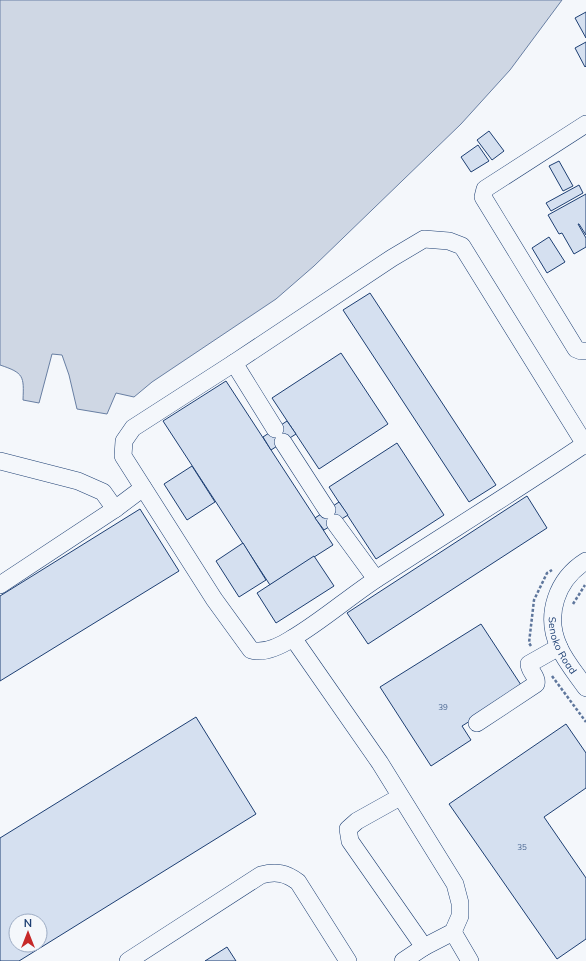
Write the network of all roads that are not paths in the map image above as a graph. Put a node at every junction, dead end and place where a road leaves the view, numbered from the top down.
1 (586, 124) edge
2 (586, 351) edge
3 (234, 363) junction
4 (585, 445) edge
5 (0, 461) edge
6 (143, 488) junction
7 (115, 509) junction
8 (586, 561) edge
9 (376, 579) junction
10 (0, 585) edge
11 (293, 638) junction
12 (559, 647) junction
13 (586, 688) edge
14 (477, 723) dead end
15 (400, 797) junction
16 (453, 932) junction
17 (424, 947) junction
18 (128, 961) edge
19 (348, 961) edge
20 (403, 961) edge
21 (470, 961) edge

1 - 2 street
3 - 4 street
3 - 6 street
3 - 9 street
4 - 9 street
5 - 7 street
6 - 7 street
6 - 11 street
7 - 10 street
8 - 12 street, Senoko Road
9 - 11 street
11 - 15 street
12 - 13 street, Senoko Road
12 - 14 street
15 - 16 street
15 - 17 street
16 - 17 street
16 - 21 street
17 - 20 street
18 - 19 street

